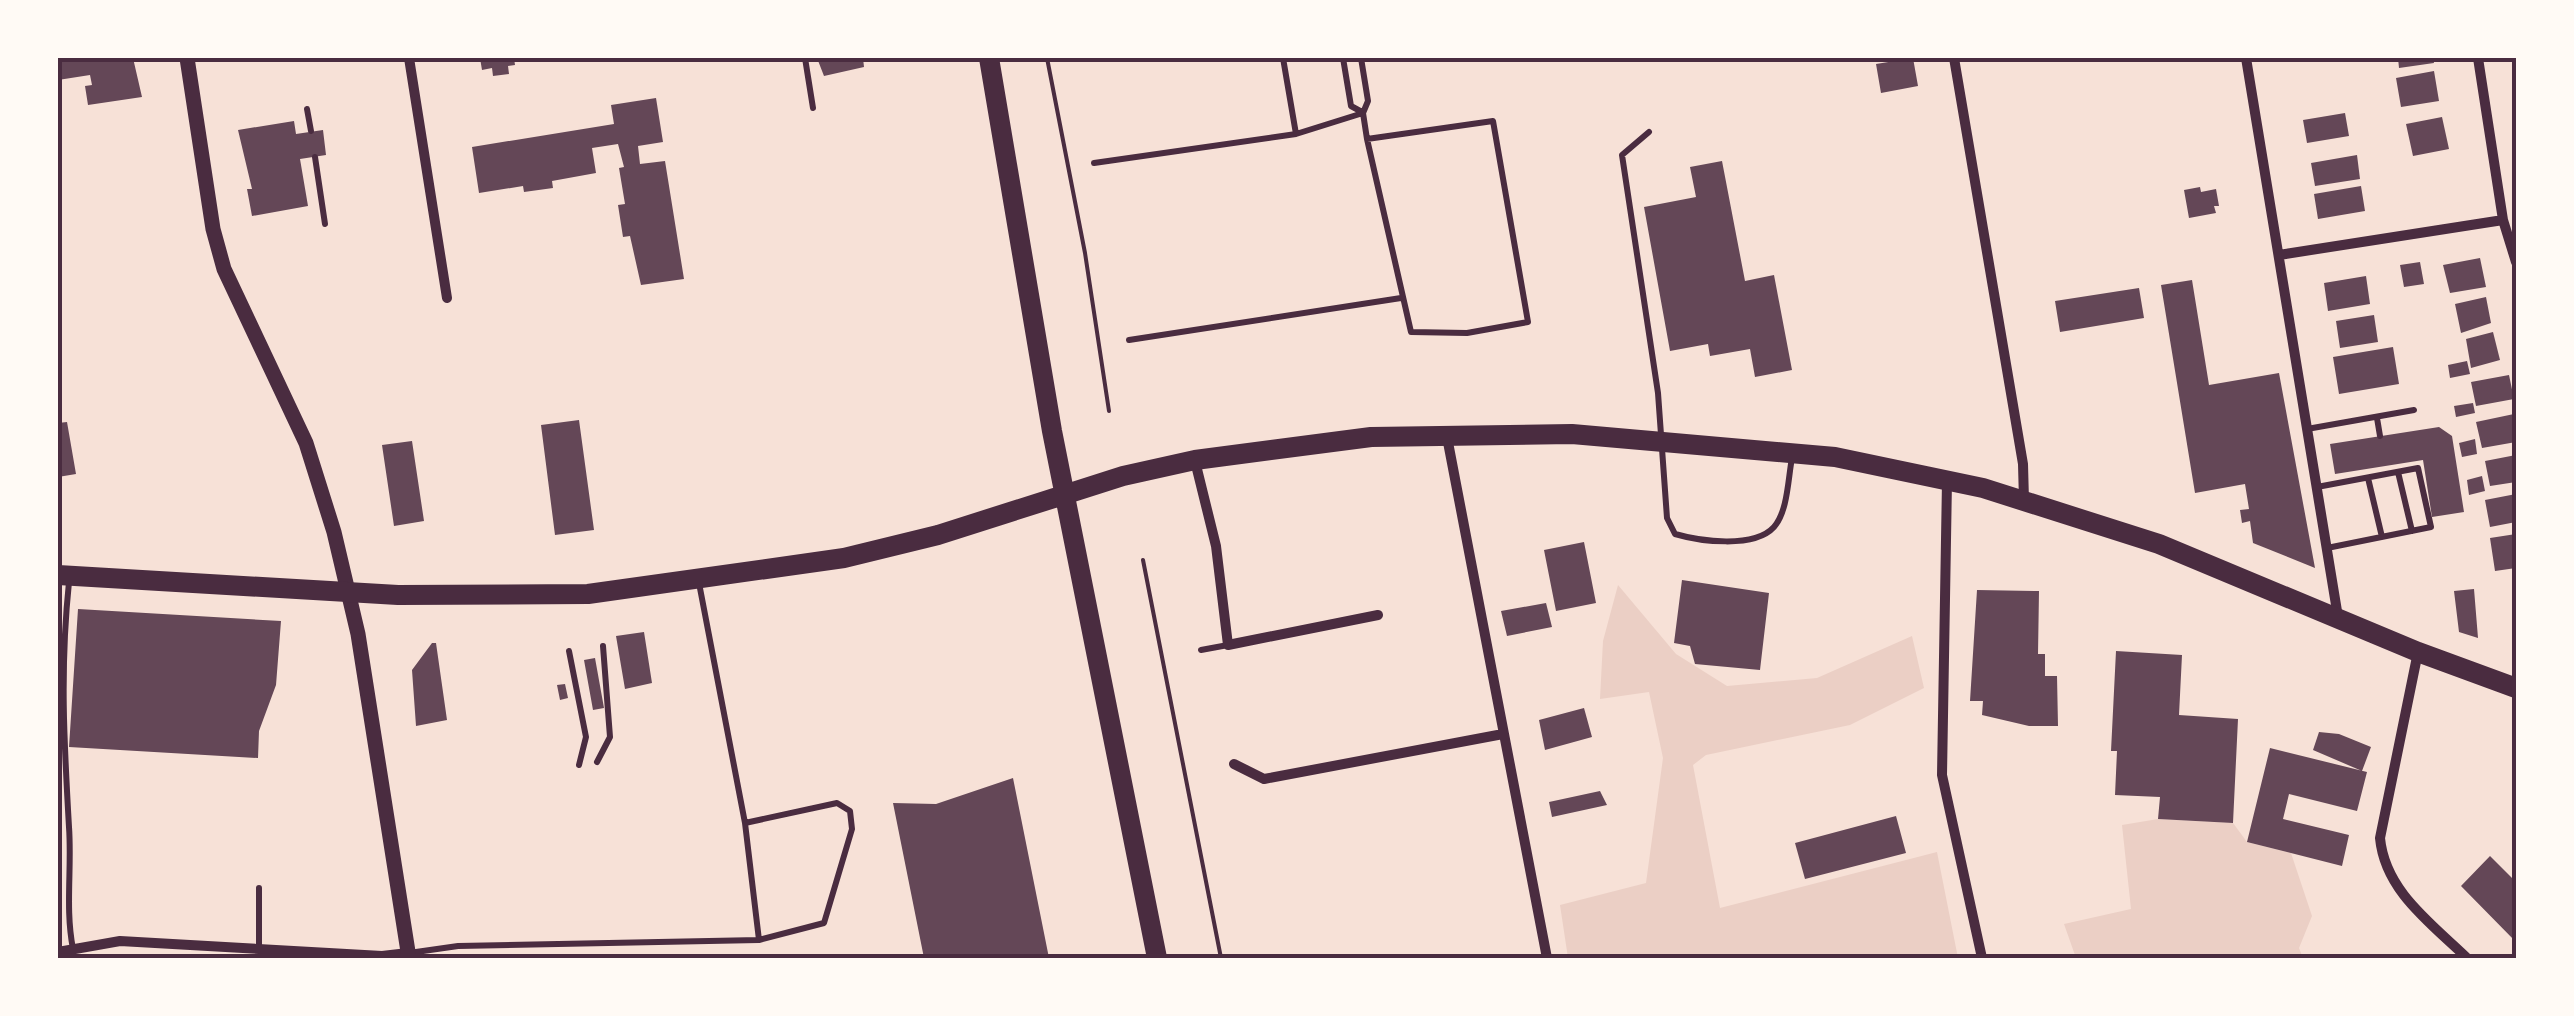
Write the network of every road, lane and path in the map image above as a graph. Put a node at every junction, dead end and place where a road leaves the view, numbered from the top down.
1 (187, 58) edge
2 (409, 58) edge
3 (805, 58) edge
4 (989, 58) edge
5 (1047, 58) edge
6 (1283, 58) edge
7 (1343, 58) edge
8 (1361, 58) edge
9 (1954, 58) edge
10 (2246, 58) edge
11 (2478, 58) edge
12 (814, 108) dead end
13 (307, 109) dead end
14 (1363, 113) junction
15 (311, 132) dead end
16 (1649, 132) dead end
17 (1296, 134) junction
18 (1367, 140) junction
19 (315, 157) dead end
20 (1094, 164) dead end
21 (2503, 220) junction
22 (325, 224) dead end
23 (2279, 256) junction
24 (2516, 262) edge
25 (447, 298) dead end
26 (1401, 298) junction
27 (1129, 340) dead end
28 (2414, 410) dead end
29 (1110, 411) dead end
30 (2376, 418) junction
31 (2307, 428) junction
32 (1446, 436) junction
33 (2380, 436) dead end
34 (1664, 443) junction
35 (1793, 454) junction
36 (1194, 460) junction
37 (2398, 472) junction
38 (2368, 478) junction
39 (1947, 480) junction
40 (2317, 487) junction
41 (1066, 496) junction
42 (2024, 501) junction
43 (2412, 531) junction
44 (2382, 537) junction
45 (2327, 548) junction
46 (1143, 560) dead end
47 (63, 575) edge
48 (699, 580) junction
49 (349, 594) junction
50 (1378, 615) dead end
51 (2338, 616) junction
52 (1228, 645) junction
53 (602, 646) dead end
54 (1201, 650) dead end
55 (569, 651) dead end
56 (2418, 652) junction
57 (2516, 688) edge
58 (1504, 734) junction
59 (597, 762) dead end
60 (1234, 764) dead end
61 (578, 765) dead end
62 (745, 823) junction
63 (259, 888) dead end
64 (758, 940) junction
65 (73, 949) junction
66 (258, 949) junction
67 (58, 952) edge
68 (408, 956) edge
69 (1157, 958) edge
70 (1221, 958) edge
71 (1547, 958) edge
72 (1982, 958) edge
73 (2467, 958) edge

1 - 49 street
2 - 25 street
3 - 12 lane
4 - 41 main road
5 - 29 path
6 - 17 lane
7 - 14 lane
8 - 14 lane
9 - 42 street
10 - 23 street
11 - 21 street
13 - 15 lane
14 - 17 lane
14 - 18 lane
16 - 34 lane
17 - 20 lane
18 - 26 lane
18 - 26 lane
19 - 22 lane
21 - 23 street
21 - 24 street
23 - 31 street
26 - 27 lane
28 - 30 lane
30 - 31 lane
30 - 33 lane
31 - 40 street
32 - 34 main road
32 - 36 main road
32 - 58 street
34 - 35 main road
34 - 35 lane
35 - 39 main road
36 - 41 main road
36 - 52 street
37 - 38 lane
37 - 43 lane
37 - 43 lane
38 - 40 lane
38 - 44 lane
39 - 42 main road
39 - 72 street
40 - 45 street
41 - 48 main road
41 - 69 main road
42 - 51 main road
43 - 44 lane
44 - 45 lane
45 - 51 street
46 - 70 path
47 - 49 main road
47 - 65 lane
48 - 49 main road
48 - 62 lane
49 - 68 street
50 - 52 street
51 - 56 main road
52 - 54 lane
53 - 59 lane
55 - 61 lane
56 - 57 main road
56 - 73 street
58 - 60 street
58 - 71 street
62 - 64 lane
62 - 64 lane
63 - 66 lane
64 - 68 lane
65 - 66 street
65 - 67 street
66 - 68 street

